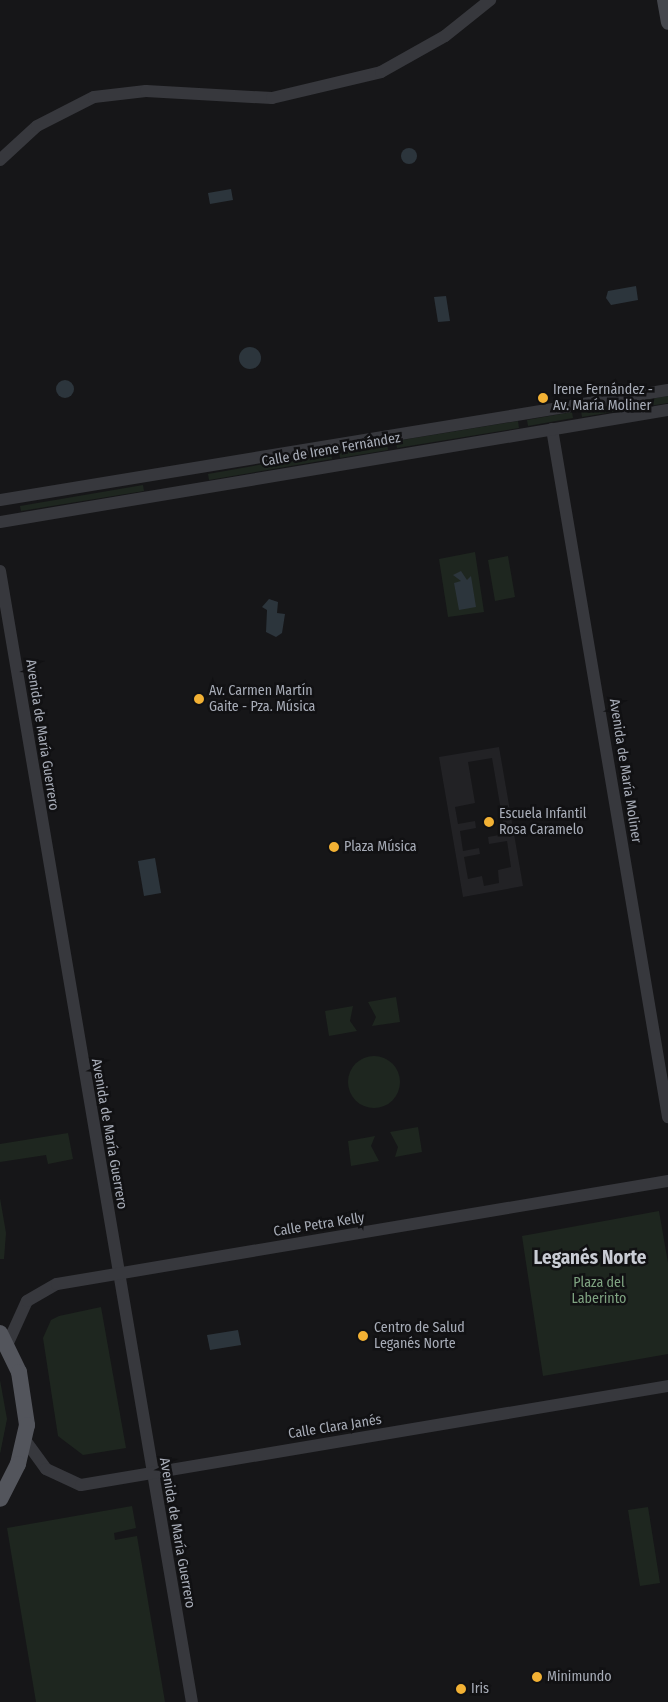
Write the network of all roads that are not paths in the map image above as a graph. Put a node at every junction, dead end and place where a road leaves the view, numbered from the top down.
1 (490, 0) edge
2 (664, 0) edge
3 (668, 23) edge
4 (0, 160) edge
5 (668, 390) edge
6 (668, 410) edge
7 (552, 430) junction
8 (0, 500) edge
9 (0, 522) edge
10 (0, 571) edge
11 (668, 1117) edge
12 (668, 1181) edge
13 (118, 1273) junction
14 (4, 1339) edge
15 (668, 1386) edge
16 (25, 1440) junction
17 (150, 1473) junction
18 (0, 1499) edge
19 (192, 1702) edge

1 - 4 street
2 - 3 main road
5 - 8 street, Calle de Irene Fernández
6 - 7 street, Calle de Irene Fernández
7 - 9 street, Calle de Irene Fernández
7 - 11 street, Avenida de María Moliner
10 - 13 street, Avenida de María Guerrero
12 - 13 street, Calle Petra Kelly
13 - 14 street, Calle Petra Kelly
13 - 17 street, Avenida de María Guerrero
14 - 16 main road
15 - 17 street, Calle Clara Janés
16 - 17 street, Calle Clara Janés
16 - 18 main road
17 - 19 street, Avenida de María Guerrero

